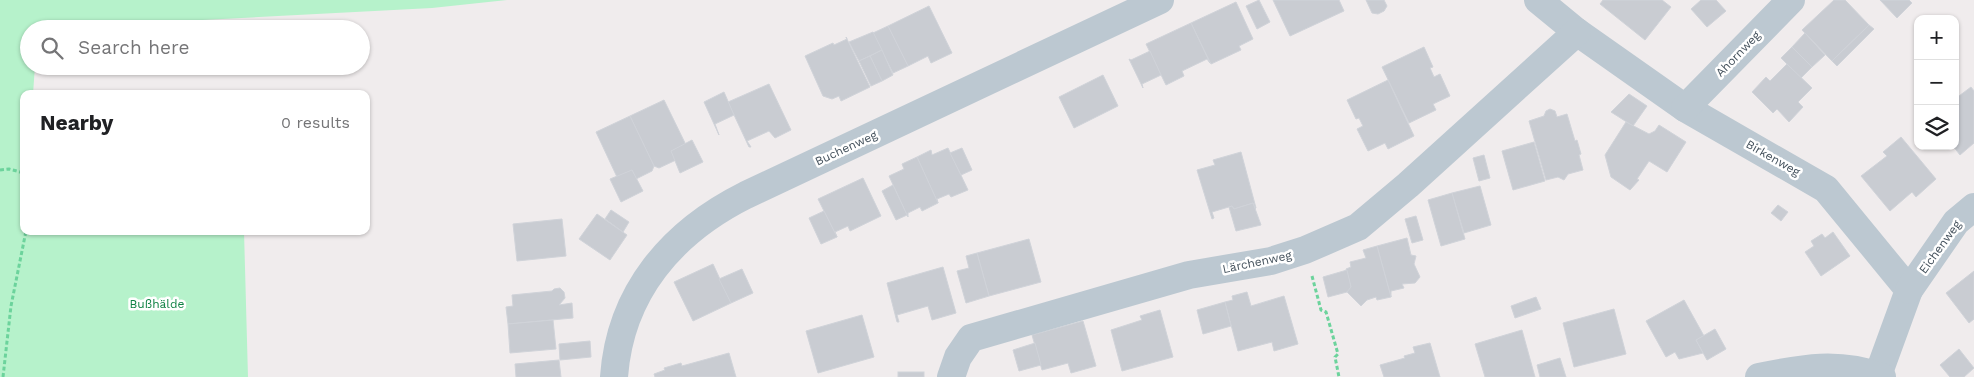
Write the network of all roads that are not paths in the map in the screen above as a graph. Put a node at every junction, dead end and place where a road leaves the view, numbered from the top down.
1 (1160, 0) edge
2 (1538, 0) edge
3 (1791, 0) edge
4 (1577, 32) junction
5 (1685, 108) junction
6 (1974, 207) edge
7 (1910, 290) junction
8 (954, 367) edge
9 (1880, 376) edge
10 (614, 377) edge
11 (1759, 377) edge

1 - 10 street, Buchenweg
2 - 4 street, Birkenweg
3 - 5 street, Ahornweg
4 - 5 street, Birkenweg
4 - 8 street, Lärchenweg
5 - 7 street, Birkenweg
6 - 7 street, Eichenweg
7 - 9 street
9 - 11 street

